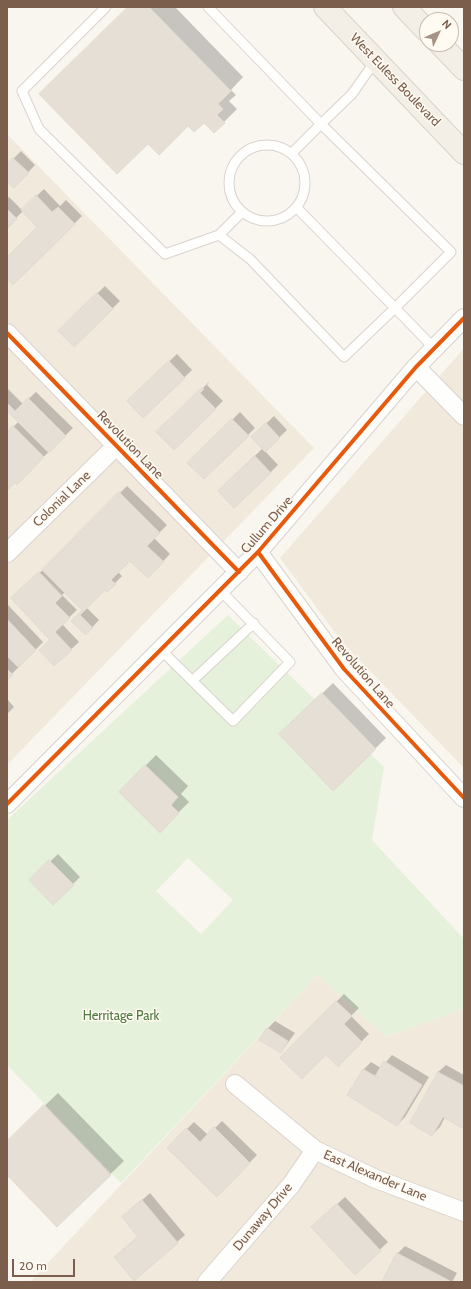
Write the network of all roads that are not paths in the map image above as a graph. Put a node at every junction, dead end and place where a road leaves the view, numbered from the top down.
1 (106, 7) edge
2 (208, 7) edge
3 (325, 7) edge
4 (404, 7) edge
5 (419, 23) edge
6 (448, 52) edge
7 (376, 60) junction
8 (464, 69) edge
9 (321, 124) junction
10 (292, 153) junction
11 (464, 153) edge
12 (297, 208) junction
13 (242, 212) junction
14 (218, 235) junction
15 (395, 308) junction
16 (464, 318) edge
17 (7, 333) edge
18 (434, 348) junction
19 (416, 367) junction
20 (464, 416) edge
21 (117, 445) junction
22 (258, 552) junction
23 (7, 553) edge
24 (239, 572) junction
25 (220, 590) junction
26 (254, 623) junction
27 (161, 650) junction
28 (192, 681) junction
29 (464, 798) edge
30 (7, 804) edge
31 (235, 1084) dead end
32 (315, 1150) junction
33 (464, 1212) edge
34 (207, 1282) edge

1 - 14 lane
2 - 9 lane
3 - 7 main road, West Euless Boulevard
4 - 5 main road
6 - 8 main road
7 - 9 lane
7 - 11 main road, West Euless Boulevard
9 - 10 lane
9 - 15 lane
10 - 12 lane
10 - 13 lane
12 - 13 lane
12 - 15 lane
13 - 14 lane
14 - 15 lane
15 - 18 lane
16 - 18 street, Cullum Drive
17 - 21 street, Revolution Lane
18 - 19 street, Cullum Drive
19 - 20 street
19 - 22 street, Cullum Drive
21 - 23 street, Colonial Lane
21 - 24 street, Revolution Lane
22 - 24 street, Cullum Drive
22 - 29 street, Revolution Lane
24 - 25 street, Cullum Drive
25 - 26 lane
25 - 27 street, Cullum Drive
26 - 28 lane
26 - 28 lane
27 - 28 lane
27 - 30 street, Cullum Drive
31 - 32 street, East Alexander Lane
32 - 33 street, East Alexander Lane
32 - 34 street, Dunaway Drive

